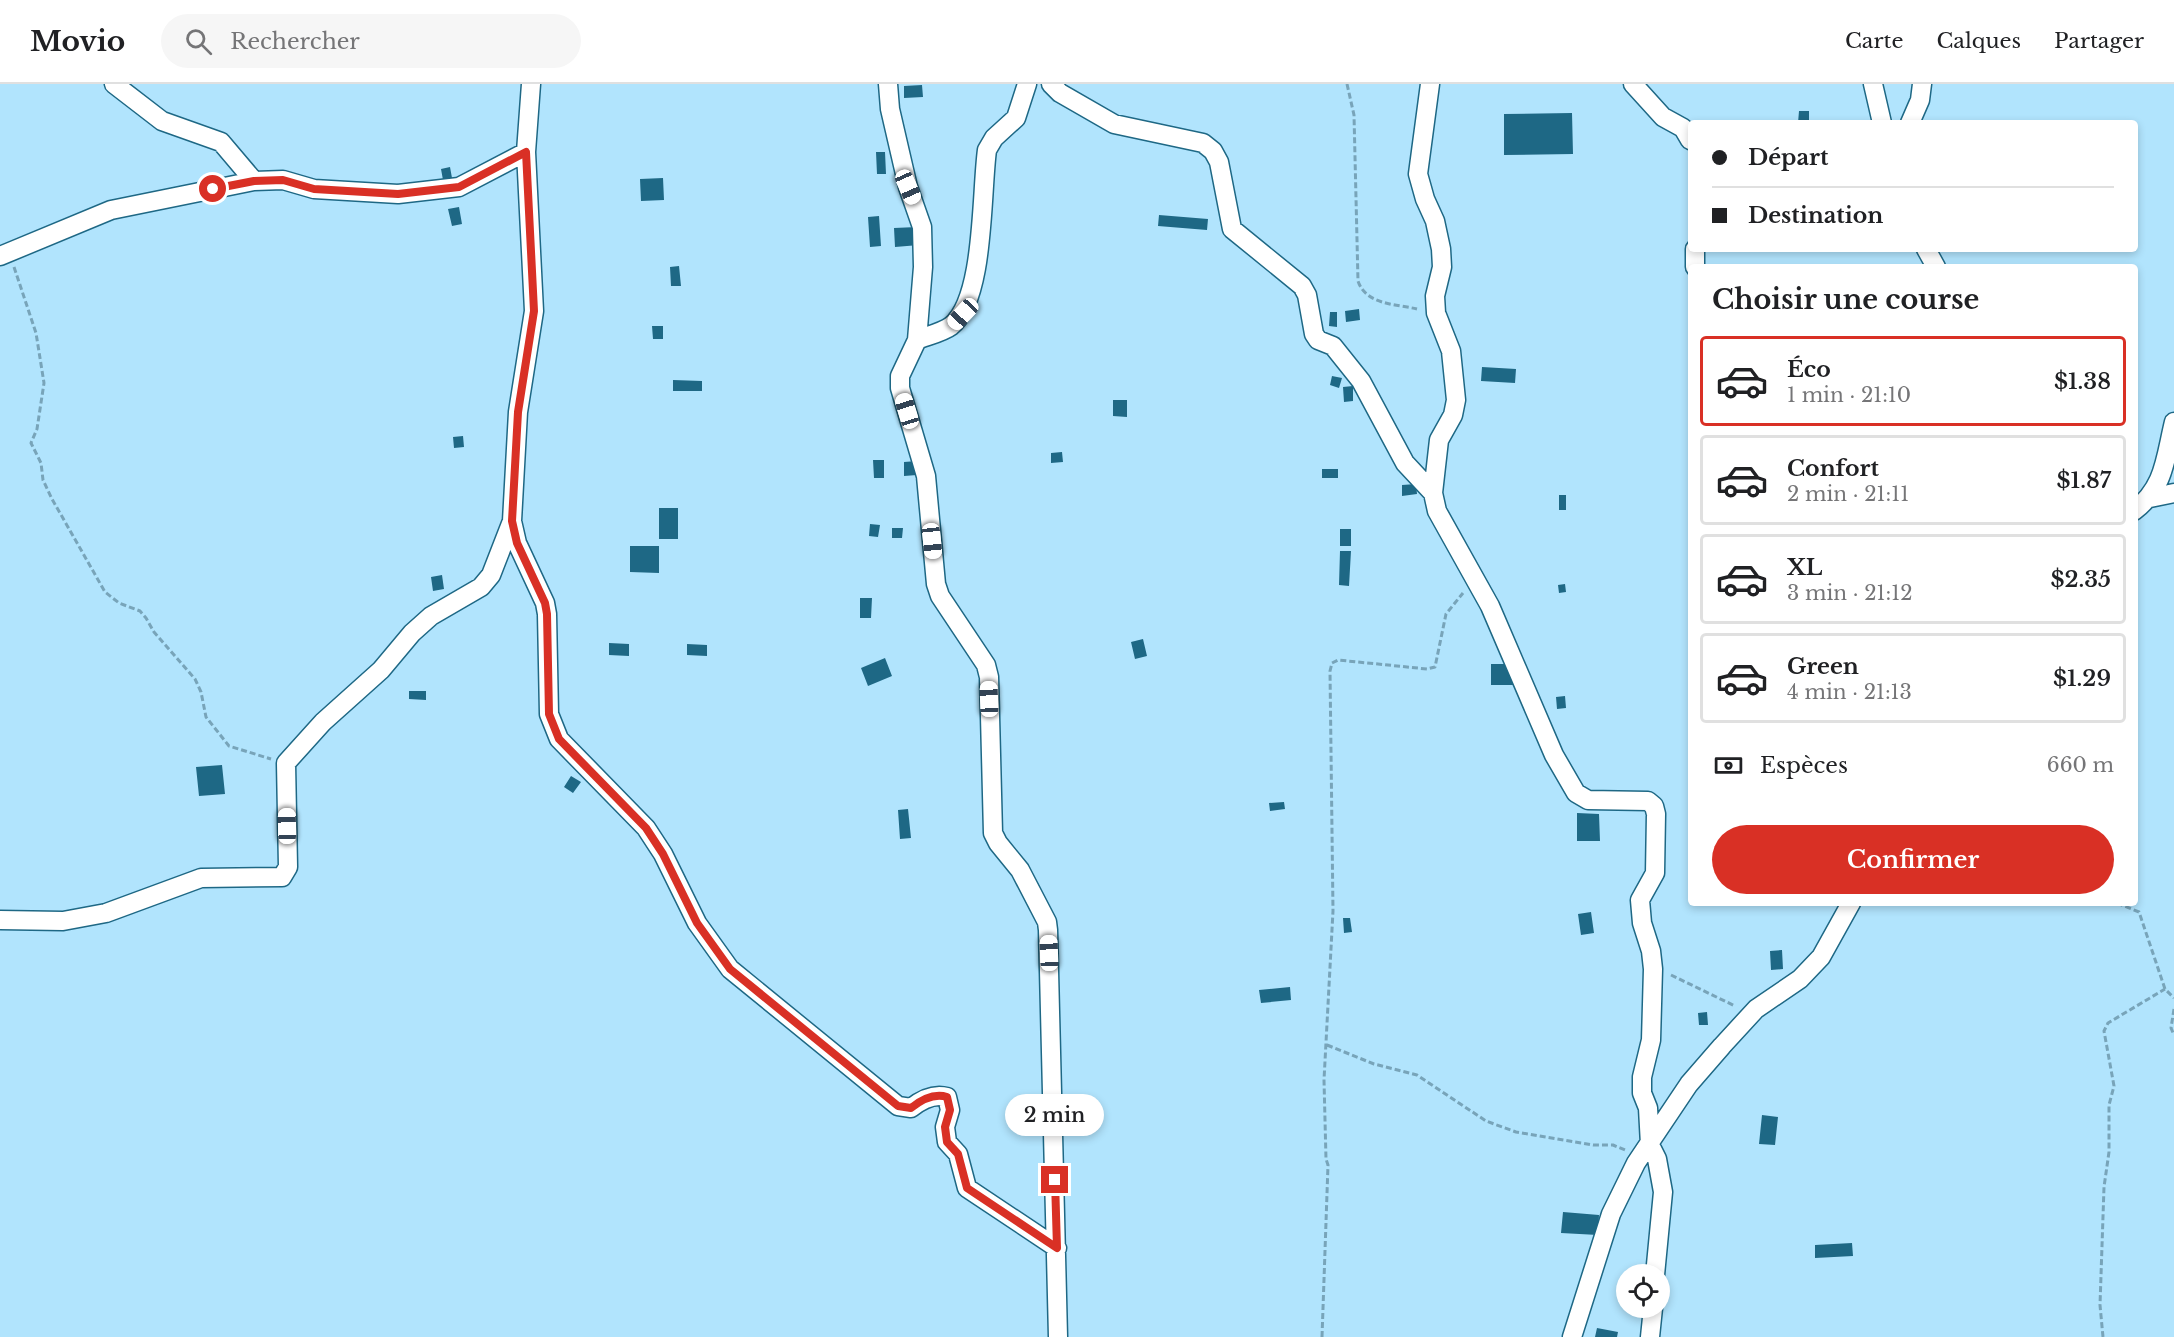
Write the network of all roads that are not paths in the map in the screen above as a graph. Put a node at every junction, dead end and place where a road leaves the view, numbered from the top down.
1 (114, 84) edge
2 (531, 84) edge
3 (888, 84) edge
4 (1027, 84) edge
5 (1050, 84) edge
6 (1430, 84) edge
7 (1633, 84) edge
8 (1873, 84) edge
9 (1922, 84) edge
10 (1881, 120) edge
11 (1911, 120) edge
12 (1688, 137) edge
13 (526, 152) junction
14 (254, 181) junction
15 (4, 255) edge
16 (917, 340) junction
17 (2174, 423) edge
18 (1433, 493) junction
19 (2174, 493) edge
20 (2150, 498) junction
21 (2138, 508) edge
22 (512, 521) junction
23 (1849, 906) edge
24 (0, 920) edge
25 (1650, 1145) junction
26 (1057, 1248) junction
27 (1656, 1264) edge
28 (1652, 1318) edge
29 (1058, 1337) edge
30 (1572, 1337) edge
31 (1650, 1337) edge

1 - 14 street
2 - 13 street
3 - 16 street
4 - 16 street
5 - 18 street
6 - 18 street
7 - 12 street
8 - 10 street
9 - 11 street
13 - 14 street
13 - 22 street
14 - 15 street
16 - 26 street
17 - 20 street
18 - 25 street
19 - 20 street
20 - 21 street
22 - 24 street
22 - 26 street
23 - 25 street
25 - 27 street
25 - 30 street
26 - 29 street
28 - 31 street

